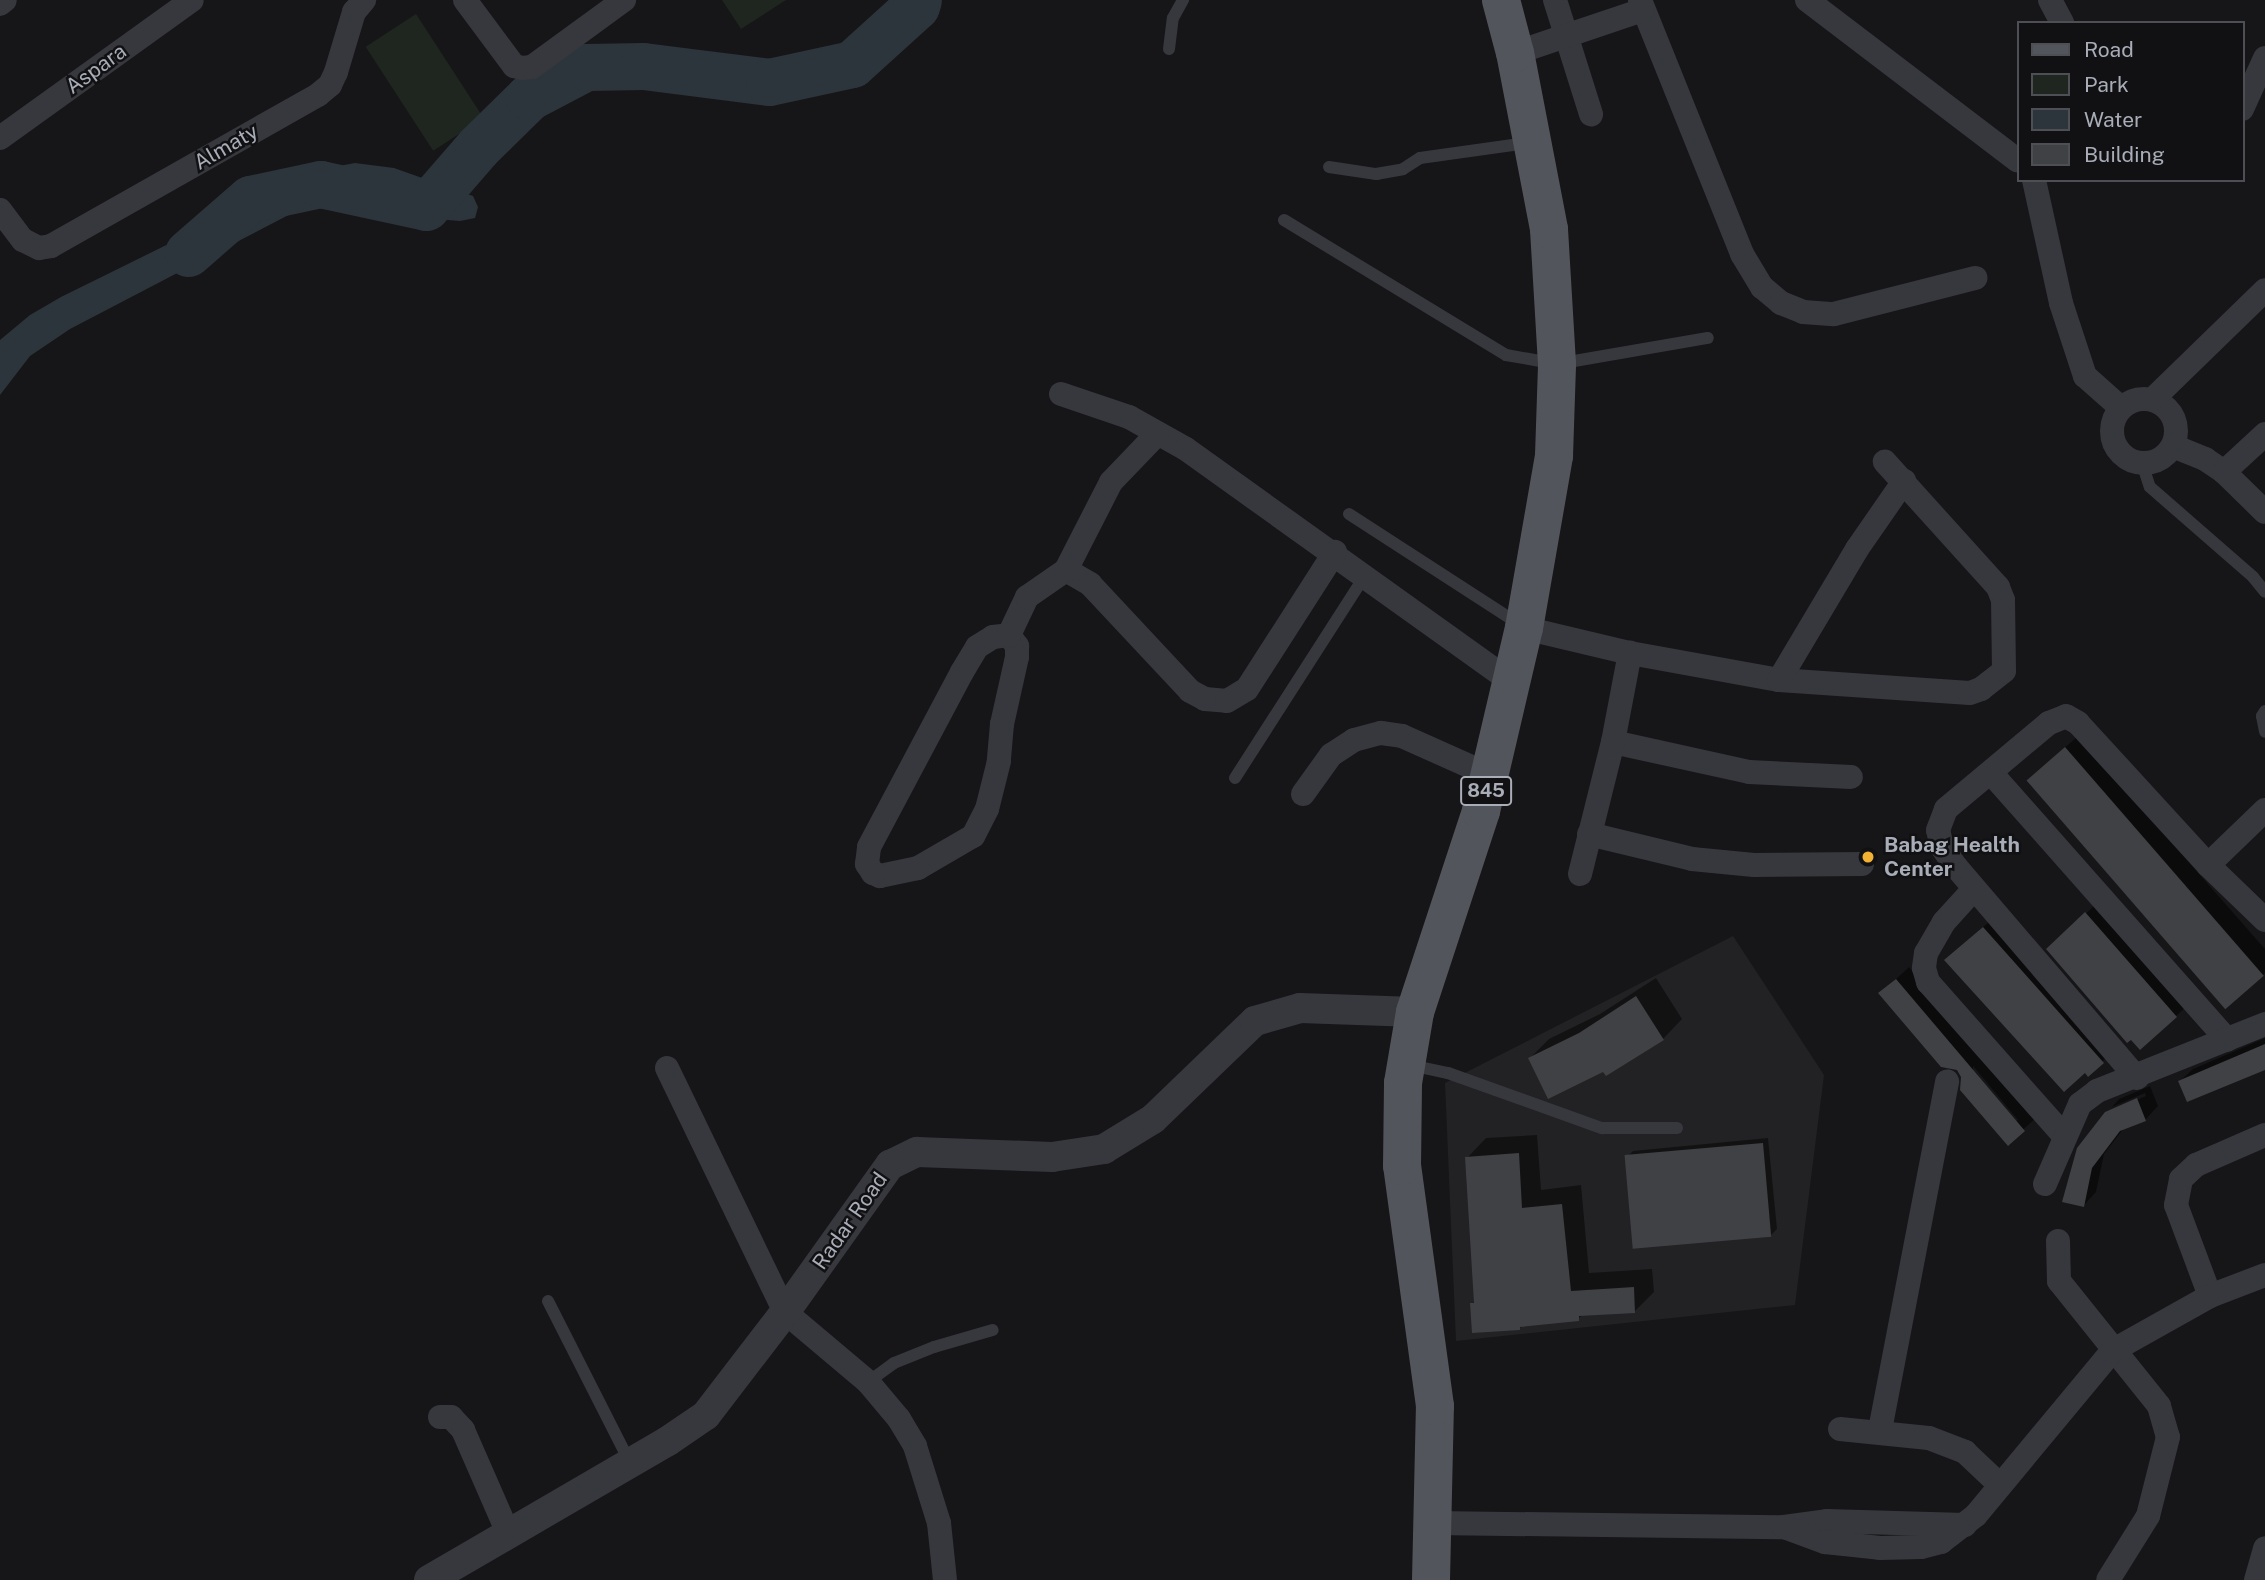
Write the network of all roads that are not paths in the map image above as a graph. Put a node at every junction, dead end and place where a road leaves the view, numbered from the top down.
1 (5, 0) edge
2 (192, 0) edge
3 (465, 0) edge
4 (1183, 0) edge
5 (1501, 0) edge
6 (1555, 0) edge
7 (1807, 0) edge
8 (2050, 0) edge
9 (0, 4) edge
10 (354, 4) edge
11 (609, 4) edge
12 (1641, 5) edge
13 (2061, 21) edge
14 (1567, 36) junction
15 (1169, 48) dead end
16 (1515, 52) junction
17 (2265, 58) edge
18 (2244, 105) edge
19 (1591, 114) dead end
20 (0, 138) edge
21 (1533, 142) junction
22 (2016, 159) edge
23 (1329, 167) dead end
24 (2034, 182) edge
25 (0, 210) edge
26 (1284, 220) dead end
27 (1975, 278) dead end
28 (2265, 290) edge
29 (1708, 338) dead end
30 (1557, 364) junction
31 (1061, 394) dead end
32 (2153, 399) junction
33 (2121, 408) junction
34 (1157, 434) junction
35 (2265, 434) edge
36 (2173, 446) junction
37 (1885, 462) dead end
38 (2142, 463) junction
39 (2224, 472) junction
40 (1904, 481) junction
41 (2265, 512) edge
42 (1349, 514) dead end
43 (1335, 552) junction
44 (1066, 570) junction
45 (1364, 577) junction
46 (2265, 592) edge
47 (1524, 628) junction
48 (1009, 635) junction
49 (1630, 653) junction
50 (1779, 680) junction
51 (1511, 682) junction
52 (2265, 711) edge
53 (2265, 732) edge
54 (1612, 742) junction
55 (1992, 774) junction
56 (1489, 775) junction
57 (1852, 777) dead end
58 (1235, 778) dead end
59 (1303, 794) dead end
60 (2265, 810) edge
61 (1589, 834) junction
62 (1862, 864) dead end
63 (2208, 865) junction
64 (1580, 874) dead end
65 (1973, 890) junction
66 (2265, 920) edge
67 (1415, 1012) junction
68 (2265, 1024) edge
69 (2227, 1040) junction
70 (1406, 1064) junction
71 (667, 1068) dead end
72 (2137, 1078) junction
73 (1947, 1081) dead end
74 (1676, 1128) dead end
75 (2265, 1135) edge
76 (2065, 1138) junction
77 (2045, 1184) dead end
78 (2058, 1241) dead end
79 (2265, 1276) edge
80 (2210, 1296) junction
81 (548, 1301) dead end
82 (785, 1312) junction
83 (993, 1330) dead end
84 (2112, 1351) junction
85 (868, 1382) junction
86 (440, 1417) dead end
87 (1840, 1429) dead end
88 (1880, 1430) junction
89 (629, 1461) junction
90 (2000, 1485) junction
91 (1433, 1522) junction
92 (508, 1533) junction
93 (2265, 1548) edge
94 (429, 1580) edge
95 (945, 1580) edge
96 (1431, 1580) edge
97 (2108, 1580) edge
98 (2256, 1580) edge

1 - 9 street
2 - 20 street, Aspara
3 - 11 street
4 - 15 lane
5 - 16 main road, 845
6 - 14 street
7 - 22 street
8 - 13 street
10 - 25 street, Almaty
12 - 14 street
12 - 27 street
14 - 16 street
14 - 19 street
16 - 21 main road, 845
17 - 18 street
21 - 23 lane
21 - 30 main road, 845
24 - 33 street
26 - 30 lane
28 - 32 street
29 - 30 lane
30 - 47 main road, 845
31 - 34 street
32 - 33 street
32 - 36 street
33 - 38 street
34 - 43 street
34 - 44 street
35 - 39 street
36 - 38 street
36 - 39 street
37 - 40 street
38 - 46 lane
39 - 41 street
40 - 50 street
40 - 50 street
42 - 47 lane
43 - 44 street
43 - 45 street
44 - 48 street
45 - 51 street
45 - 58 lane
47 - 49 street
47 - 51 main road, 845
48 - 48 street
49 - 50 street
49 - 54 street
51 - 56 main road, 845
52 - 53 lane
54 - 57 street
54 - 61 street
55 - 63 street
55 - 65 street
55 - 69 street
56 - 59 street
56 - 67 main road, 845
60 - 63 street
61 - 62 street
61 - 64 street
63 - 66 street
65 - 72 street
65 - 76 street
67 - 70 main road, 845
67 - 82 street, Radar Road
68 - 69 street
69 - 72 street
70 - 74 lane
70 - 91 main road, 845
71 - 82 street
72 - 76 street
73 - 88 street
75 - 80 street
76 - 77 street
78 - 84 street
79 - 80 street
80 - 84 street
81 - 89 lane
82 - 85 street
82 - 89 street, Radar Road
83 - 85 lane
84 - 90 street
84 - 97 street
85 - 95 street
86 - 92 street
87 - 88 street
88 - 90 street
89 - 92 street, Radar Road
90 - 91 street
91 - 96 main road, 845
92 - 94 street, Radar Road
93 - 98 street

